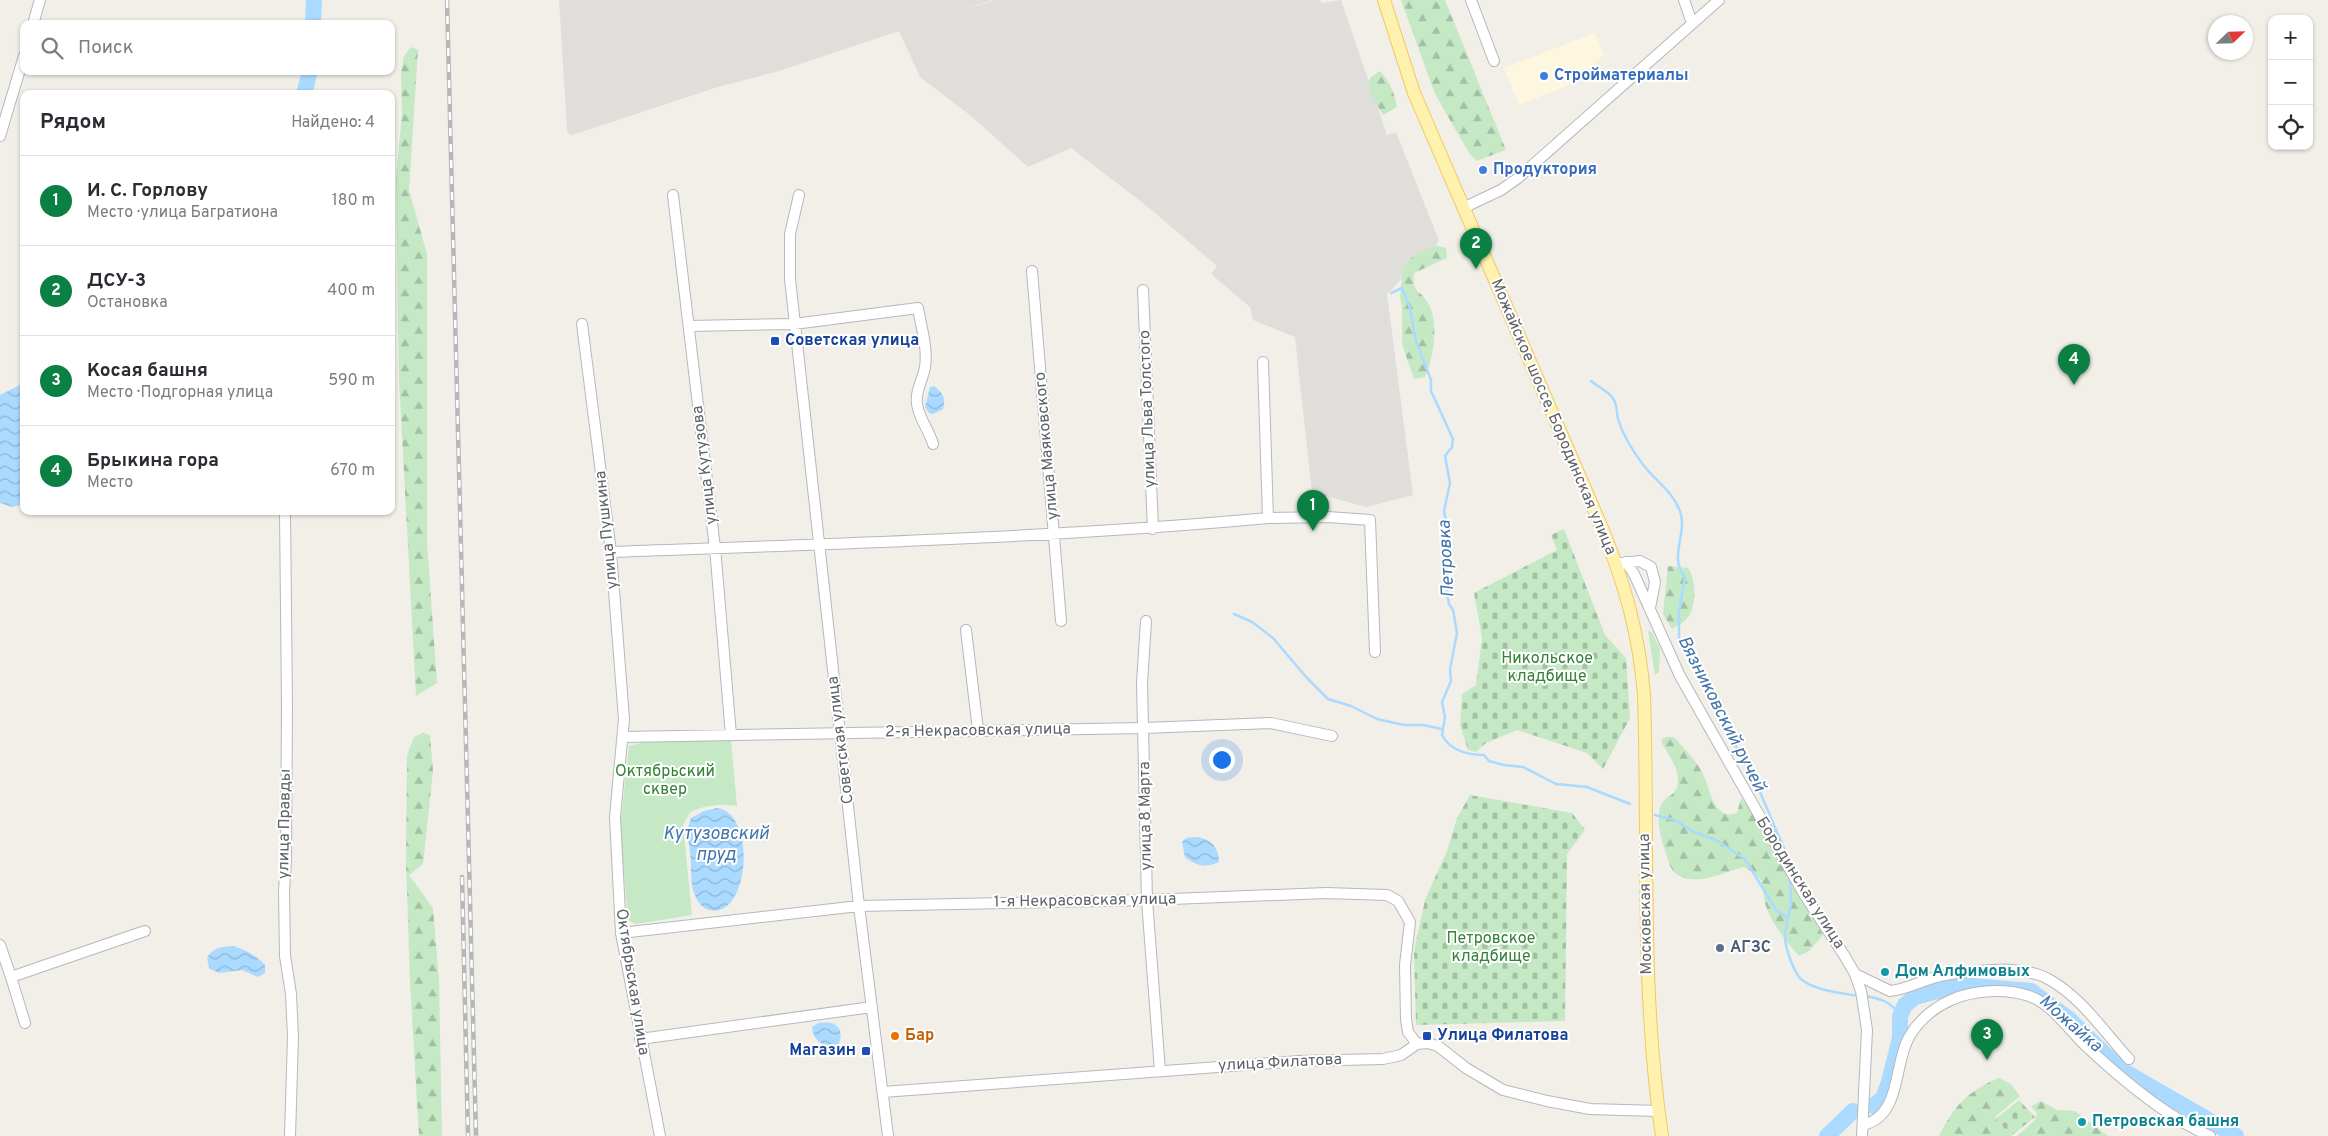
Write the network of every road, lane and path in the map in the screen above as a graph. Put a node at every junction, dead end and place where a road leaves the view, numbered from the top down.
1 (40, 0) edge
2 (1384, 0) edge
3 (1471, 0) edge
4 (1684, 0) edge
5 (1719, 0) edge
6 (34, 20) edge
7 (1692, 24) junction
8 (1494, 61) dead end
9 (20, 69) edge
10 (0, 136) edge
11 (798, 194) dead end
12 (673, 196) dead end
13 (1463, 208) junction
14 (1032, 271) dead end
15 (1144, 290) dead end
16 (582, 324) dead end
17 (794, 324) junction
18 (689, 326) junction
19 (1263, 362) dead end
20 (933, 444) dead end
21 (285, 515) edge
22 (1268, 518) junction
23 (1153, 529) junction
24 (1054, 534) junction
25 (819, 545) junction
26 (715, 548) junction
27 (611, 552) junction
28 (1621, 563) junction
29 (1650, 608) junction
30 (1061, 621) dead end
31 (1146, 621) dead end
32 (966, 630) dead end
33 (1375, 652) dead end
34 (1642, 672) joint
35 (1144, 728) junction
36 (978, 730) junction
37 (841, 734) junction
38 (731, 735) junction
39 (623, 736) junction
40 (1332, 736) dead end
41 (1147, 900) junction
42 (859, 906) junction
43 (145, 931) dead end
44 (621, 933) junction
45 (0, 945) edge
46 (1855, 974) junction
47 (10, 977) junction
48 (872, 1007) junction
49 (25, 1023) dead end
50 (640, 1038) junction
51 (1417, 1044) junction
52 (2129, 1059) dead end
53 (1160, 1071) junction
54 (883, 1092) junction
55 (1658, 1111) junction
56 (1863, 1125) edge
57 (290, 1136) edge
58 (660, 1136) edge
59 (888, 1136) edge
60 (1662, 1136) edge
61 (2210, 1136) edge

1 - 6 street
2 - 13 main road, Можайское шоссе, Бородинская улица
3 - 8 street
4 - 7 street
5 - 7 street
7 - 13 street
9 - 10 street
11 - 17 street, Советская улица
12 - 18 street, улица Кутузова
13 - 28 main road, Можайское шоссе, Бородинская улица
14 - 24 street, улица Маяковского
15 - 23 street, улица Льва Толстого
16 - 27 street, улица Пушкина
17 - 18 street
17 - 20 street
17 - 25 street, Советская улица
18 - 26 street, улица Кутузова
19 - 22 street
21 - 57 street, улица Правды
22 - 23 street
22 - 33 street
23 - 24 street
24 - 25 street
24 - 30 street, улица Маяковского
25 - 26 street
25 - 37 street, Советская улица
26 - 27 street
26 - 38 street, улица Кутузова
27 - 39 street, улица Пушкина
28 - 29 street, Бородинская улица
28 - 29 street
28 - 34 main road, Можайское шоссе, Бородинская улица
29 - 46 street, Бородинская улица
31 - 35 street, улица 8 Марта
32 - 36 street
34 - 55 main road, Московская улица
35 - 36 street, 2-я Некрасовская улица
35 - 40 street, 2-я Некрасовская улица
35 - 41 street, улица 8 Марта
36 - 37 street, 2-я Некрасовская улица
37 - 38 street, 2-я Некрасовская улица
37 - 42 street, Советская улица
38 - 39 street, 2-я Некрасовская улица
39 - 44 street, Октябрьская улица
41 - 42 street, 1-я Некрасовская улица
41 - 51 street, 1-я Некрасовская улица
41 - 53 street, улица 8 Марта
42 - 44 street, 1-я Некрасовская улица
42 - 48 street, Советская улица
43 - 47 street
44 - 50 street, Октябрьская улица
45 - 47 street
46 - 52 street
46 - 56 street, Бородинская улица
47 - 49 street
48 - 50 street
48 - 54 street, Советская улица
50 - 58 street, Октябрьская улица
51 - 53 street, улица Филатова
51 - 55 street
53 - 54 street, улица Филатова
54 - 59 street, Советская улица
55 - 60 main road, Московская улица
56 - 61 street

